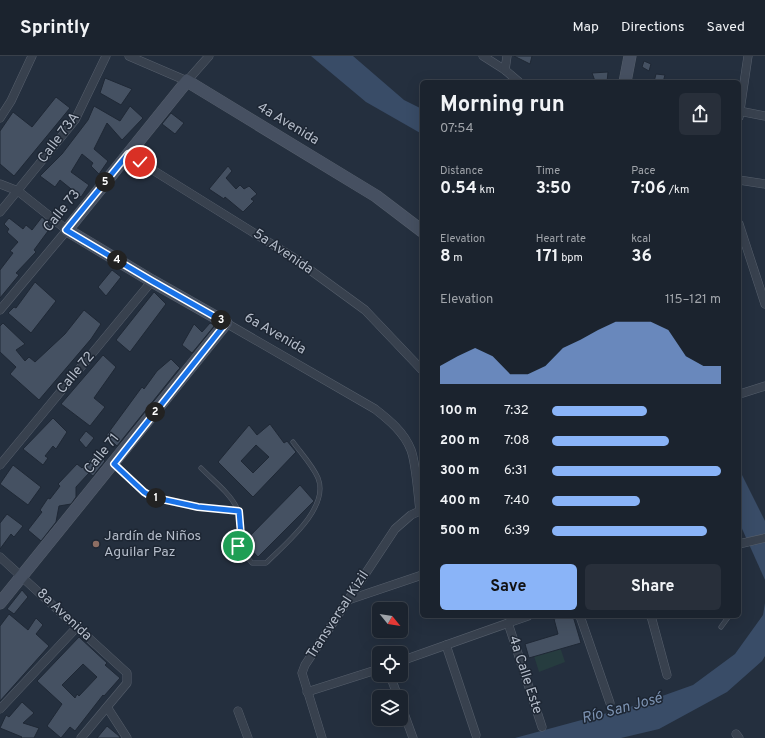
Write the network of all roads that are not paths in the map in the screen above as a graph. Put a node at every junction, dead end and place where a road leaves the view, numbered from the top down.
1 (32, 56) edge
2 (106, 56) edge
3 (130, 56) edge
4 (209, 56) edge
5 (483, 56) edge
6 (507, 56) edge
7 (630, 56) edge
8 (748, 56) edge
9 (505, 70) junction
10 (517, 80) edge
11 (625, 80) edge
12 (187, 81) junction
13 (741, 100) edge
14 (741, 113) edge
15 (765, 116) edge
16 (0, 118) edge
17 (128, 154) junction
18 (741, 180) edge
19 (0, 184) edge
20 (765, 184) edge
21 (18, 190) junction
22 (0, 212) edge
23 (66, 230) junction
24 (420, 230) edge
25 (741, 230) edge
26 (152, 281) junction
27 (765, 304) edge
28 (0, 310) edge
29 (226, 323) junction
30 (420, 368) edge
31 (765, 386) edge
32 (743, 393) dead end
33 (294, 442) dead end
34 (114, 464) junction
35 (0, 465) edge
36 (201, 468) dead end
37 (420, 504) edge
38 (239, 511) junction
39 (420, 511) edge
40 (765, 538) edge
41 (741, 544) edge
42 (0, 557) edge
43 (22, 576) junction
44 (420, 576) edge
45 (348, 600) junction
46 (0, 603) edge
47 (522, 618) edge
48 (581, 618) edge
49 (652, 618) edge
50 (728, 618) edge
51 (508, 623) junction
52 (722, 626) dead end
53 (77, 627) junction
54 (446, 645) junction
55 (408, 659) edge
56 (372, 671) edge
57 (667, 675) dead end
58 (307, 692) junction
59 (610, 703) dead end
60 (106, 707) junction
61 (0, 709) edge
62 (238, 711) dead end
63 (408, 724) edge
64 (542, 727) dead end
65 (476, 735) dead end
66 (81, 738) edge
67 (127, 738) edge
68 (248, 738) edge
69 (322, 738) edge
70 (413, 738) edge

1 - 16 street
2 - 21 street, Calle 73A
3 - 12 street, 4a Avenida
4 - 12 street, Calle 73
5 - 9 street
6 - 9 street
7 - 11 street
8 - 13 street
9 - 10 street
12 - 17 street, Calle 73
12 - 24 street, 4a Avenida
14 - 15 street
17 - 23 street, Calle 73
17 - 30 street, 5a Avenida
18 - 20 street
19 - 21 street, 6a Avenida
21 - 22 street, Calle 73A
21 - 23 street, 6a Avenida
23 - 26 street, 6a Avenida
23 - 28 street, Calle 73
25 - 27 street
26 - 29 street, 6a Avenida
26 - 35 street, Calle 72
29 - 34 street, Calle 71
29 - 37 street, 6a Avenida
31 - 32 street
33 - 38 lane
34 - 38 lane
34 - 43 street, Calle 71
36 - 38 lane
39 - 45 street, Transversal Kizil
40 - 41 street
42 - 43 street, 8a Avenida
43 - 46 street, Calle 71
43 - 53 street, 8a Avenida
44 - 45 street
45 - 58 street, Transversal Kizil
47 - 51 street
48 - 59 street
49 - 57 street
50 - 52 lane
51 - 54 street
51 - 64 street, 4a Calle Este
53 - 60 street, 8a Avenida
53 - 61 street
54 - 55 street
54 - 65 street
56 - 58 street
58 - 69 street, Transversal Kizil
60 - 66 street
60 - 67 street
62 - 68 street
63 - 70 street

